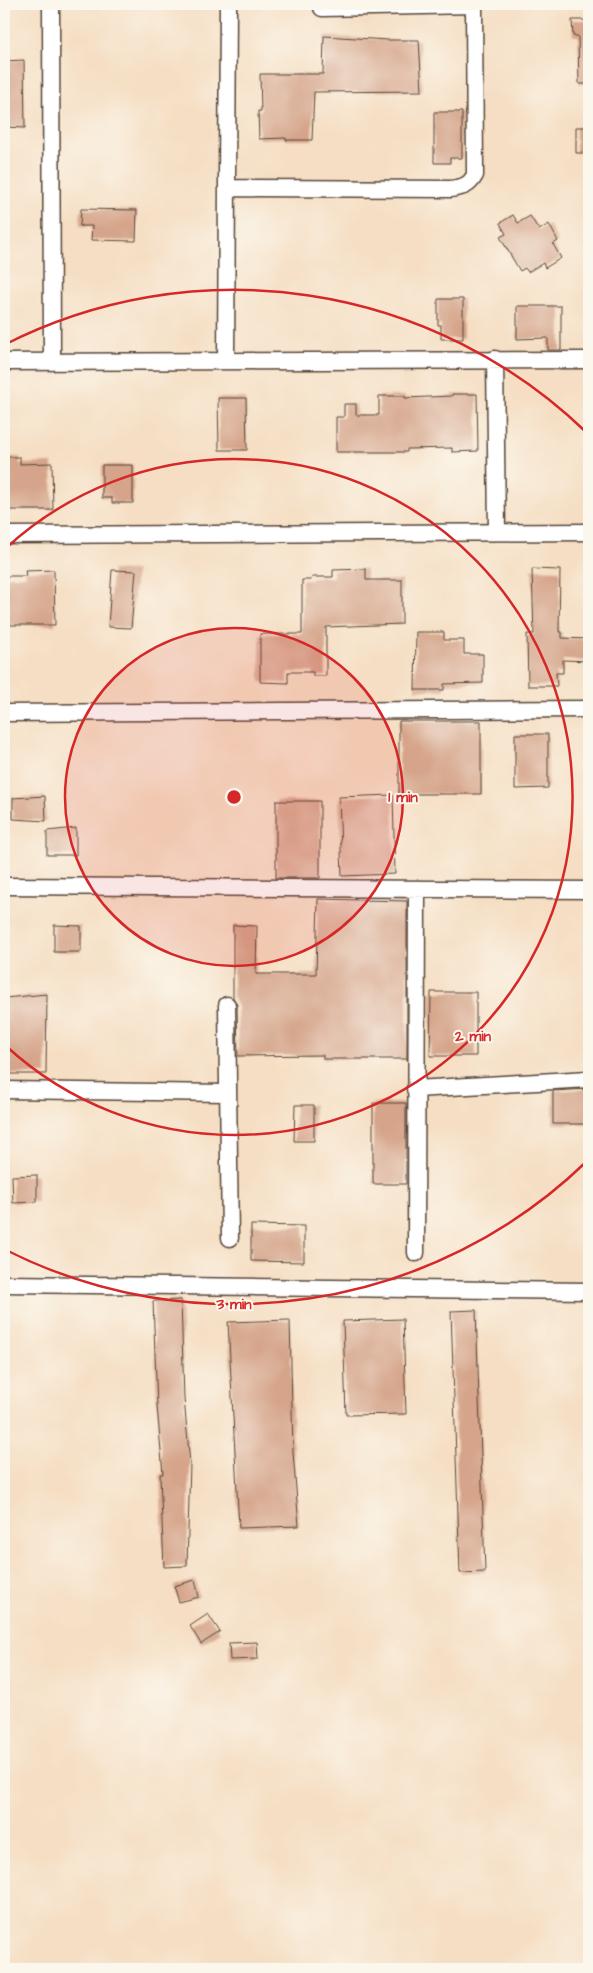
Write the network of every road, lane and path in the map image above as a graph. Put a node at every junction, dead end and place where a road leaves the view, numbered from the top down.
1 (51, 4) edge
2 (228, 4) edge
3 (474, 5) edge
4 (322, 8) dead end
5 (227, 188) junction
6 (495, 359) junction
7 (589, 360) edge
8 (52, 361) junction
9 (226, 361) junction
10 (4, 362) edge
11 (497, 532) junction
12 (589, 532) edge
13 (4, 535) edge
14 (589, 709) edge
15 (4, 713) edge
16 (4, 886) edge
17 (417, 889) junction
18 (589, 890) edge
19 (227, 1005) dead end
20 (589, 1079) edge
21 (415, 1088) junction
22 (4, 1090) edge
23 (227, 1093) junction
24 (230, 1238) dead end
25 (416, 1253) dead end
26 (4, 1284) edge
27 (589, 1291) edge

1 - 8 street
2 - 5 street
3 - 4 street
3 - 5 street
5 - 9 street
6 - 7 street
6 - 9 street
6 - 11 street
8 - 9 street
8 - 10 street
11 - 12 street
11 - 13 street
14 - 15 street
16 - 17 street
17 - 18 street
17 - 21 street
19 - 23 street
20 - 21 street
21 - 25 street
22 - 23 street
23 - 24 street
26 - 27 street

